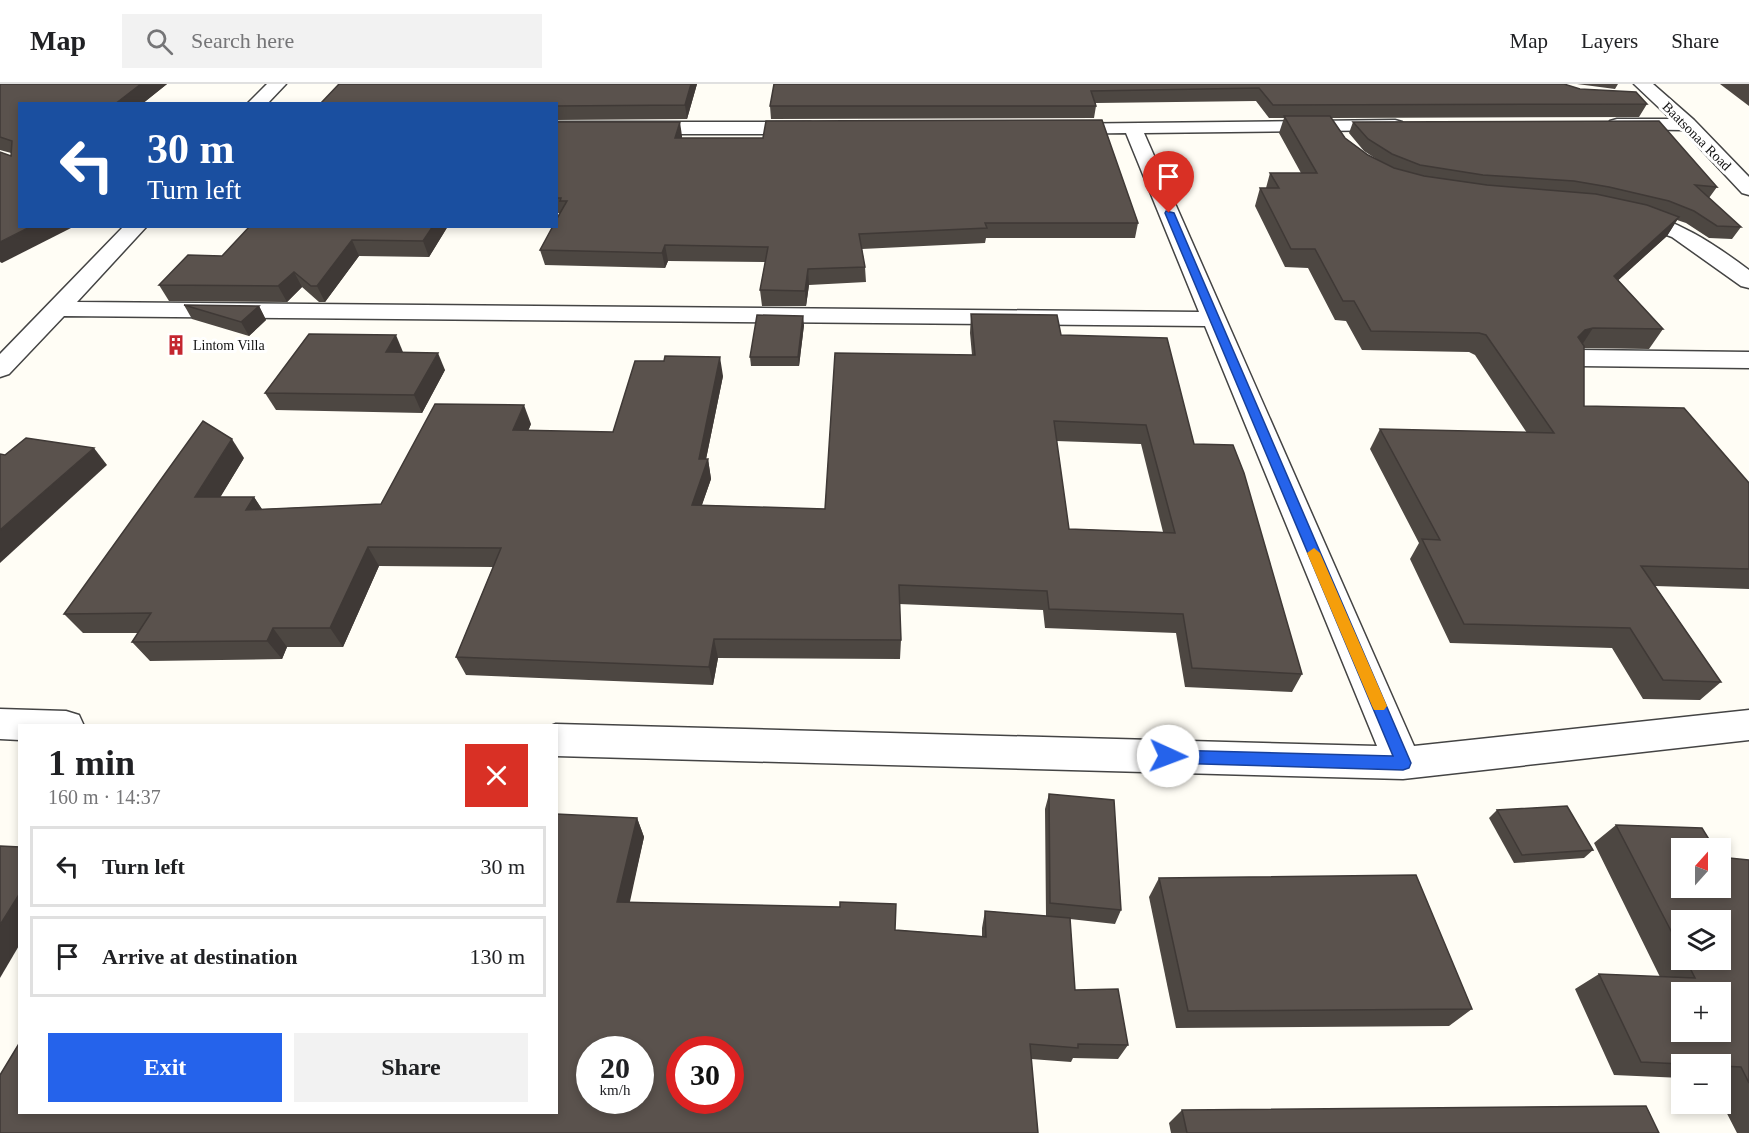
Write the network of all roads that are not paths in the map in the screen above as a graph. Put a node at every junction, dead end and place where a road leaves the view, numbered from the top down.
1 (277, 84) edge
2 (1639, 90) edge
3 (258, 102) edge
4 (1688, 124) junction
5 (1593, 125) edge
6 (1415, 126) edge
7 (1332, 127) junction
8 (558, 128) edge
9 (827, 128) edge
10 (1039, 128) edge
11 (1133, 128) junction
12 (1346, 149) edge
13 (1749, 189) edge
14 (1609, 210) edge
15 (135, 228) edge
16 (1749, 281) edge
17 (58, 309) junction
18 (1214, 319) junction
19 (1580, 358) edge
20 (1749, 360) edge
21 (0, 369) edge
22 (0, 724) edge
23 (1749, 724) edge
24 (18, 725) edge
25 (558, 740) edge
26 (1403, 763) junction

1 - 3 street
2 - 4 street, Baatsonaa Road
4 - 5 street
4 - 13 street, Baatsonaa Road
6 - 7 street
7 - 11 street
7 - 12 street
8 - 9 street
10 - 11 street
11 - 18 street
14 - 16 street
15 - 17 street
17 - 18 street
17 - 21 street
18 - 26 street
19 - 20 street
22 - 24 street
23 - 26 street
25 - 26 street

